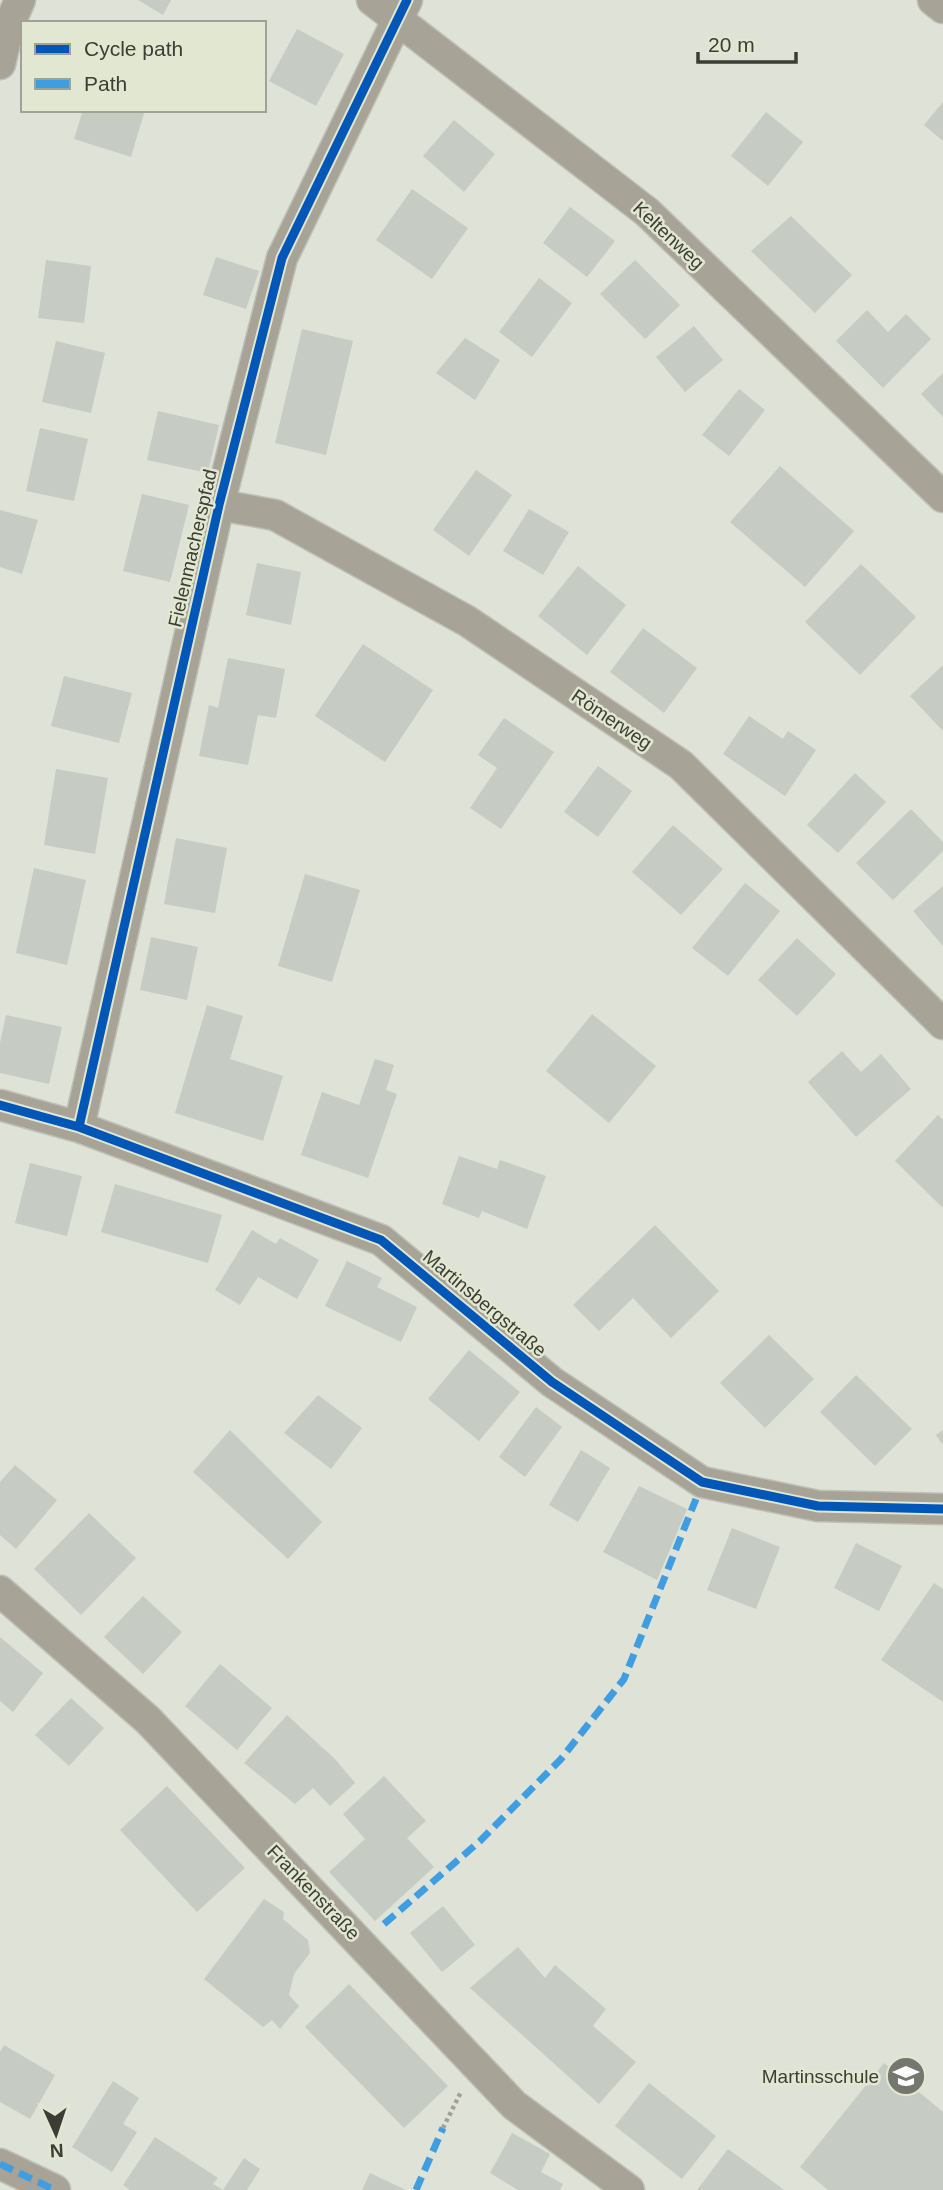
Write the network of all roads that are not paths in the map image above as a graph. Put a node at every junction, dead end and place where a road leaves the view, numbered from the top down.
1 (20, 0) edge
2 (372, 0) edge
3 (933, 0) edge
4 (943, 8) edge
5 (402, 10) edge
6 (0, 64) edge
7 (943, 497) edge
8 (219, 505) junction
9 (943, 1024) edge
10 (0, 1105) edge
11 (79, 1127) junction
12 (943, 1508) edge
13 (0, 1591) edge
14 (0, 2164) edge
15 (55, 2190) edge
16 (629, 2190) edge

1 - 6 street
2 - 5 street, Keltenweg
3 - 4 street
5 - 7 street, Keltenweg
5 - 8 street, Fielenmacherspfad
8 - 9 street, Römerweg
8 - 11 street, Fielenmacherspfad
10 - 11 street, Martinsbergstraße
11 - 12 street, Martinsbergstraße
13 - 16 street, Frankenstraße
14 - 15 street

